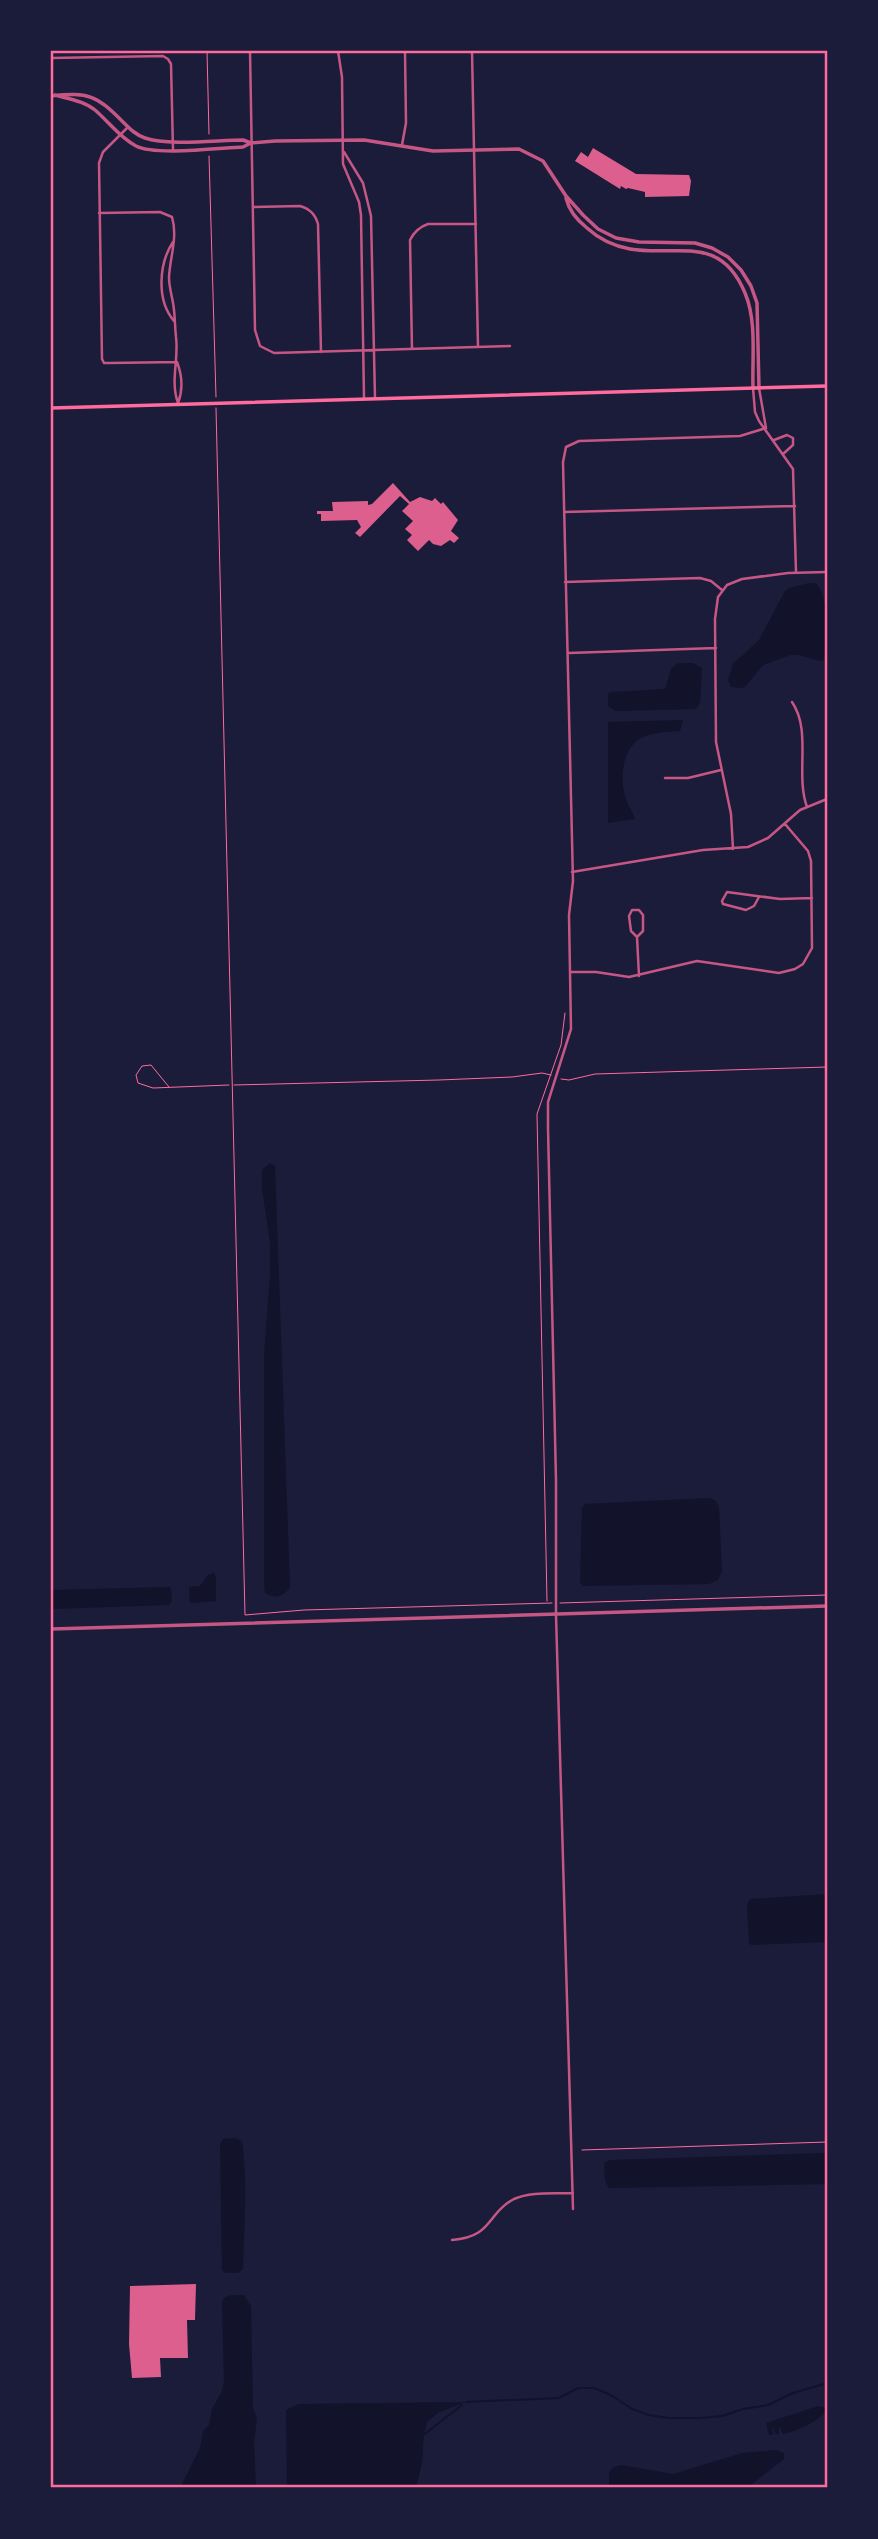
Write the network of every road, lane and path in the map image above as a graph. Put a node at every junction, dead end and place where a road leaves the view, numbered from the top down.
1 (207, 51) edge
2 (250, 51) edge
3 (338, 51) edge
4 (405, 51) edge
5 (472, 51) edge
6 (51, 58) edge
7 (53, 95) edge
8 (128, 127) junction
9 (120, 134) junction
10 (209, 140) junction
11 (342, 140) junction
12 (173, 141) junction
13 (251, 143) junction
14 (401, 147) junction
15 (209, 149) junction
16 (173, 150) junction
17 (344, 150) junction
18 (474, 150) junction
19 (566, 196) junction
20 (253, 207) junction
21 (99, 213) junction
22 (475, 224) junction
23 (174, 241) junction
24 (174, 321) junction
25 (510, 346) dead end
26 (478, 347) junction
27 (412, 349) junction
28 (373, 350) junction
29 (363, 351) junction
30 (321, 352) junction
31 (177, 362) junction
32 (827, 386) edge
33 (753, 388) junction
34 (759, 388) junction
35 (364, 398) junction
36 (375, 398) junction
37 (178, 402) junction
38 (216, 402) junction
39 (51, 408) edge
40 (766, 428) junction
41 (774, 440) junction
42 (783, 454) junction
43 (795, 506) junction
44 (564, 512) junction
45 (796, 572) junction
46 (827, 572) edge
47 (565, 582) junction
48 (722, 590) junction
49 (716, 648) junction
50 (567, 653) junction
51 (792, 702) dead end
52 (721, 771) junction
53 (665, 778) dead end
54 (827, 800) edge
55 (807, 807) junction
56 (785, 824) junction
57 (733, 849) junction
58 (572, 872) junction
59 (760, 897) junction
60 (812, 898) junction
61 (637, 937) junction
62 (571, 972) junction
63 (639, 976) junction
64 (565, 1013) dead end
65 (827, 1067) edge
66 (550, 1074) junction
67 (557, 1077) junction
68 (232, 1085) junction
69 (169, 1087) junction
70 (827, 1595) edge
71 (547, 1603) junction
72 (556, 1603) junction
73 (827, 1606) edge
74 (556, 1615) junction
75 (51, 1629) edge
76 (827, 2142) edge
77 (582, 2150) dead end
78 (573, 2193) junction
79 (573, 2209) dead end
80 (452, 2240) dead end

1 - 10 path
2 - 13 street
3 - 11 street
4 - 14 street
5 - 18 street
6 - 12 street
7 - 8 street
7 - 9 street
8 - 9 street
8 - 12 street
9 - 16 street
9 - 21 street
10 - 12 street
10 - 13 street
11 - 13 street
11 - 14 street
11 - 17 street
12 - 16 street
13 - 15 street
13 - 20 street
14 - 18 street
15 - 16 street
15 - 38 path
17 - 28 street
17 - 29 street
18 - 19 street
18 - 22 street
19 - 33 street
19 - 34 street
20 - 30 street
20 - 30 street
21 - 23 street
21 - 31 street
22 - 26 street
22 - 27 street
23 - 24 street
23 - 24 street
24 - 31 street
25 - 26 street
26 - 27 street
27 - 28 street
28 - 29 street
28 - 36 street
29 - 30 street
29 - 35 street
31 - 37 street
31 - 37 street
32 - 34 main road
33 - 34 main road
33 - 36 main road
33 - 40 street
34 - 40 street
35 - 36 main road
35 - 38 main road
37 - 38 main road
37 - 39 main road
38 - 68 path
40 - 41 street
40 - 44 street
41 - 42 street
41 - 42 street
42 - 43 street
43 - 44 street
43 - 45 street
44 - 47 street
45 - 46 street
45 - 48 street
47 - 48 street
47 - 50 street
48 - 49 street
49 - 50 street
49 - 52 street
50 - 58 street
51 - 55 street
52 - 53 street
52 - 57 street
54 - 55 street
55 - 56 street
56 - 57 street
56 - 60 street
57 - 58 street
58 - 62 street
59 - 59 street
59 - 60 street
60 - 63 street
61 - 61 street
61 - 63 street
62 - 63 street
62 - 67 street
64 - 66 path
65 - 67 path
66 - 67 path
66 - 68 path
66 - 71 path
67 - 72 street
68 - 69 path
68 - 71 path
69 - 69 path
70 - 72 path
71 - 72 path
72 - 74 street
73 - 74 street
74 - 75 street
74 - 78 street
76 - 77 path
78 - 79 street
78 - 80 street

